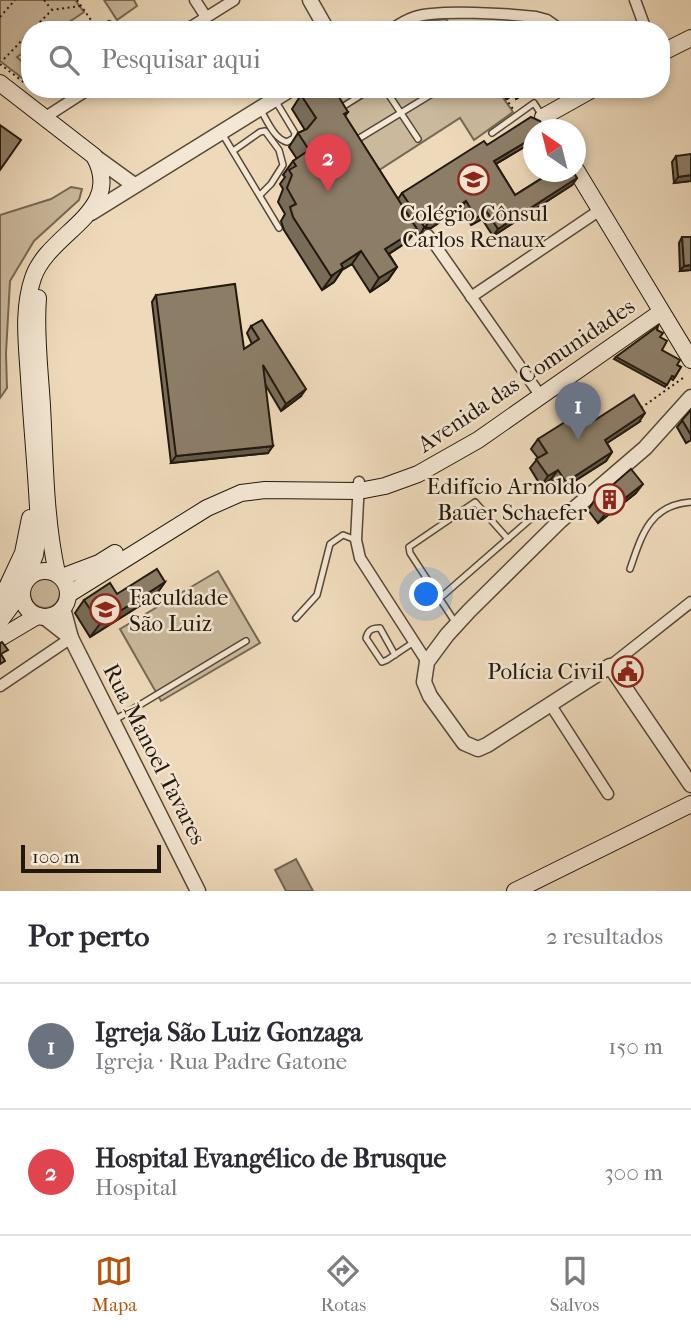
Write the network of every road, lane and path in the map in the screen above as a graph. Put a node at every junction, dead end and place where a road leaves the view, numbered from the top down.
1 (15, 0) edge
2 (44, 0) edge
3 (77, 0) edge
4 (195, 0) edge
5 (234, 0) edge
6 (310, 0) edge
7 (635, 0) edge
8 (81, 6) junction
9 (52, 9) junction
10 (0, 16) edge
11 (206, 17) junction
12 (41, 21) edge
13 (92, 21) edge
14 (200, 21) edge
15 (322, 21) edge
16 (407, 21) edge
17 (548, 21) edge
18 (643, 21) edge
19 (691, 38) edge
20 (21, 41) edge
21 (670, 48) edge
22 (4, 59) dead end
23 (0, 64) edge
24 (21, 80) edge
25 (0, 83) edge
26 (75, 98) edge
27 (278, 98) edge
28 (357, 98) edge
29 (391, 98) edge
30 (426, 98) edge
31 (505, 98) edge
32 (581, 98) edge
33 (333, 99) edge
34 (275, 100) junction
35 (260, 109) junction
36 (339, 109) junction
37 (401, 114) junction
38 (518, 116) junction
39 (44, 117) junction
40 (346, 119) edge
41 (544, 119) edge
42 (552, 119) edge
43 (352, 129) edge
44 (221, 132) junction
45 (492, 133) dead end
46 (358, 139) junction
47 (418, 139) dead end
48 (364, 149) edge
49 (233, 151) junction
50 (94, 156) junction
51 (583, 182) edge
52 (134, 185) junction
53 (260, 195) junction
54 (600, 210) junction
55 (91, 213) junction
56 (279, 228) dead end
57 (67, 233) junction
58 (428, 235) edge
59 (471, 297) junction
60 (658, 308) junction
61 (678, 340) junction
62 (691, 360) edge
63 (687, 374) edge
64 (538, 392) junction
65 (691, 397) edge
66 (638, 410) edge
67 (34, 471) junction
68 (359, 487) junction
69 (691, 502) edge
70 (561, 521) junction
71 (508, 539) junction
72 (356, 540) junction
73 (110, 562) junction
74 (629, 569) dead end
75 (60, 575) junction
76 (22, 587) junction
77 (440, 598) junction
78 (66, 601) junction
79 (0, 602) edge
80 (691, 602) edge
81 (40, 617) junction
82 (296, 618) dead end
83 (0, 621) edge
84 (457, 624) junction
85 (0, 638) edge
86 (71, 638) junction
87 (246, 640) dead end
88 (414, 642) junction
89 (395, 655) junction
90 (427, 662) junction
91 (610, 666) junction
92 (0, 686) edge
93 (550, 704) junction
94 (113, 720) junction
95 (691, 785) edge
96 (608, 793) dead end
97 (691, 804) edge
98 (198, 891) edge
99 (515, 891) edge

1 - 10 path
2 - 9 path
3 - 8 path
4 - 11 street
5 - 11 street
6 - 15 street
7 - 18 street
8 - 9 path
8 - 13 path
9 - 12 path
11 - 14 street
16 - 17 street
19 - 21 main road
20 - 22 path
23 - 24 path
25 - 39 main road
26 - 39 street
27 - 34 street
28 - 36 lane
29 - 37 lane
30 - 37 lane
31 - 38 path
32 - 42 main road
33 - 36 lane
34 - 35 street
34 - 35 lane
35 - 44 street
36 - 40 lane
37 - 46 lane
37 - 47 lane
38 - 41 lane
38 - 45 lane
39 - 50 main road
43 - 46 lane
44 - 49 lane
44 - 52 street
46 - 48 lane
49 - 53 lane
49 - 53 lane
50 - 52 street
50 - 55 main road
51 - 54 main road
52 - 55 street
53 - 56 lane
54 - 59 street
54 - 60 main road
55 - 57 main road
57 - 67 main road
57 - 75 main road
58 - 59 street
59 - 64 street
60 - 61 main road
60 - 64 main road, Avenida das Comunidades
61 - 62 main road
61 - 63 main road
63 - 66 path
64 - 68 main road, Avenida das Comunidades
65 - 70 street
67 - 76 main road
67 - 79 main road
68 - 72 street
68 - 73 main road, Avenida das Comunidades
69 - 74 lane
70 - 71 lane
70 - 84 street
71 - 77 lane
71 - 77 lane
72 - 82 lane
72 - 88 street
73 - 75 main road, Avenida das Comunidades
73 - 78 main road, Avenida das Comunidades
75 - 76 main road
75 - 78 main road
76 - 81 main road
76 - 83 main road
77 - 84 lane
78 - 81 main road
78 - 86 street, Rua Manoel Tavares
80 - 91 street
81 - 85 main road
81 - 86 street, Rua Manoel Tavares
84 - 90 street
86 - 92 street
86 - 94 street, Rua Manoel Tavares
87 - 94 lane
88 - 89 lane
88 - 90 street
89 - 89 lane
90 - 93 street
91 - 93 street
91 - 95 street
93 - 96 street
94 - 98 street, Rua Manoel Tavares
97 - 99 main road

